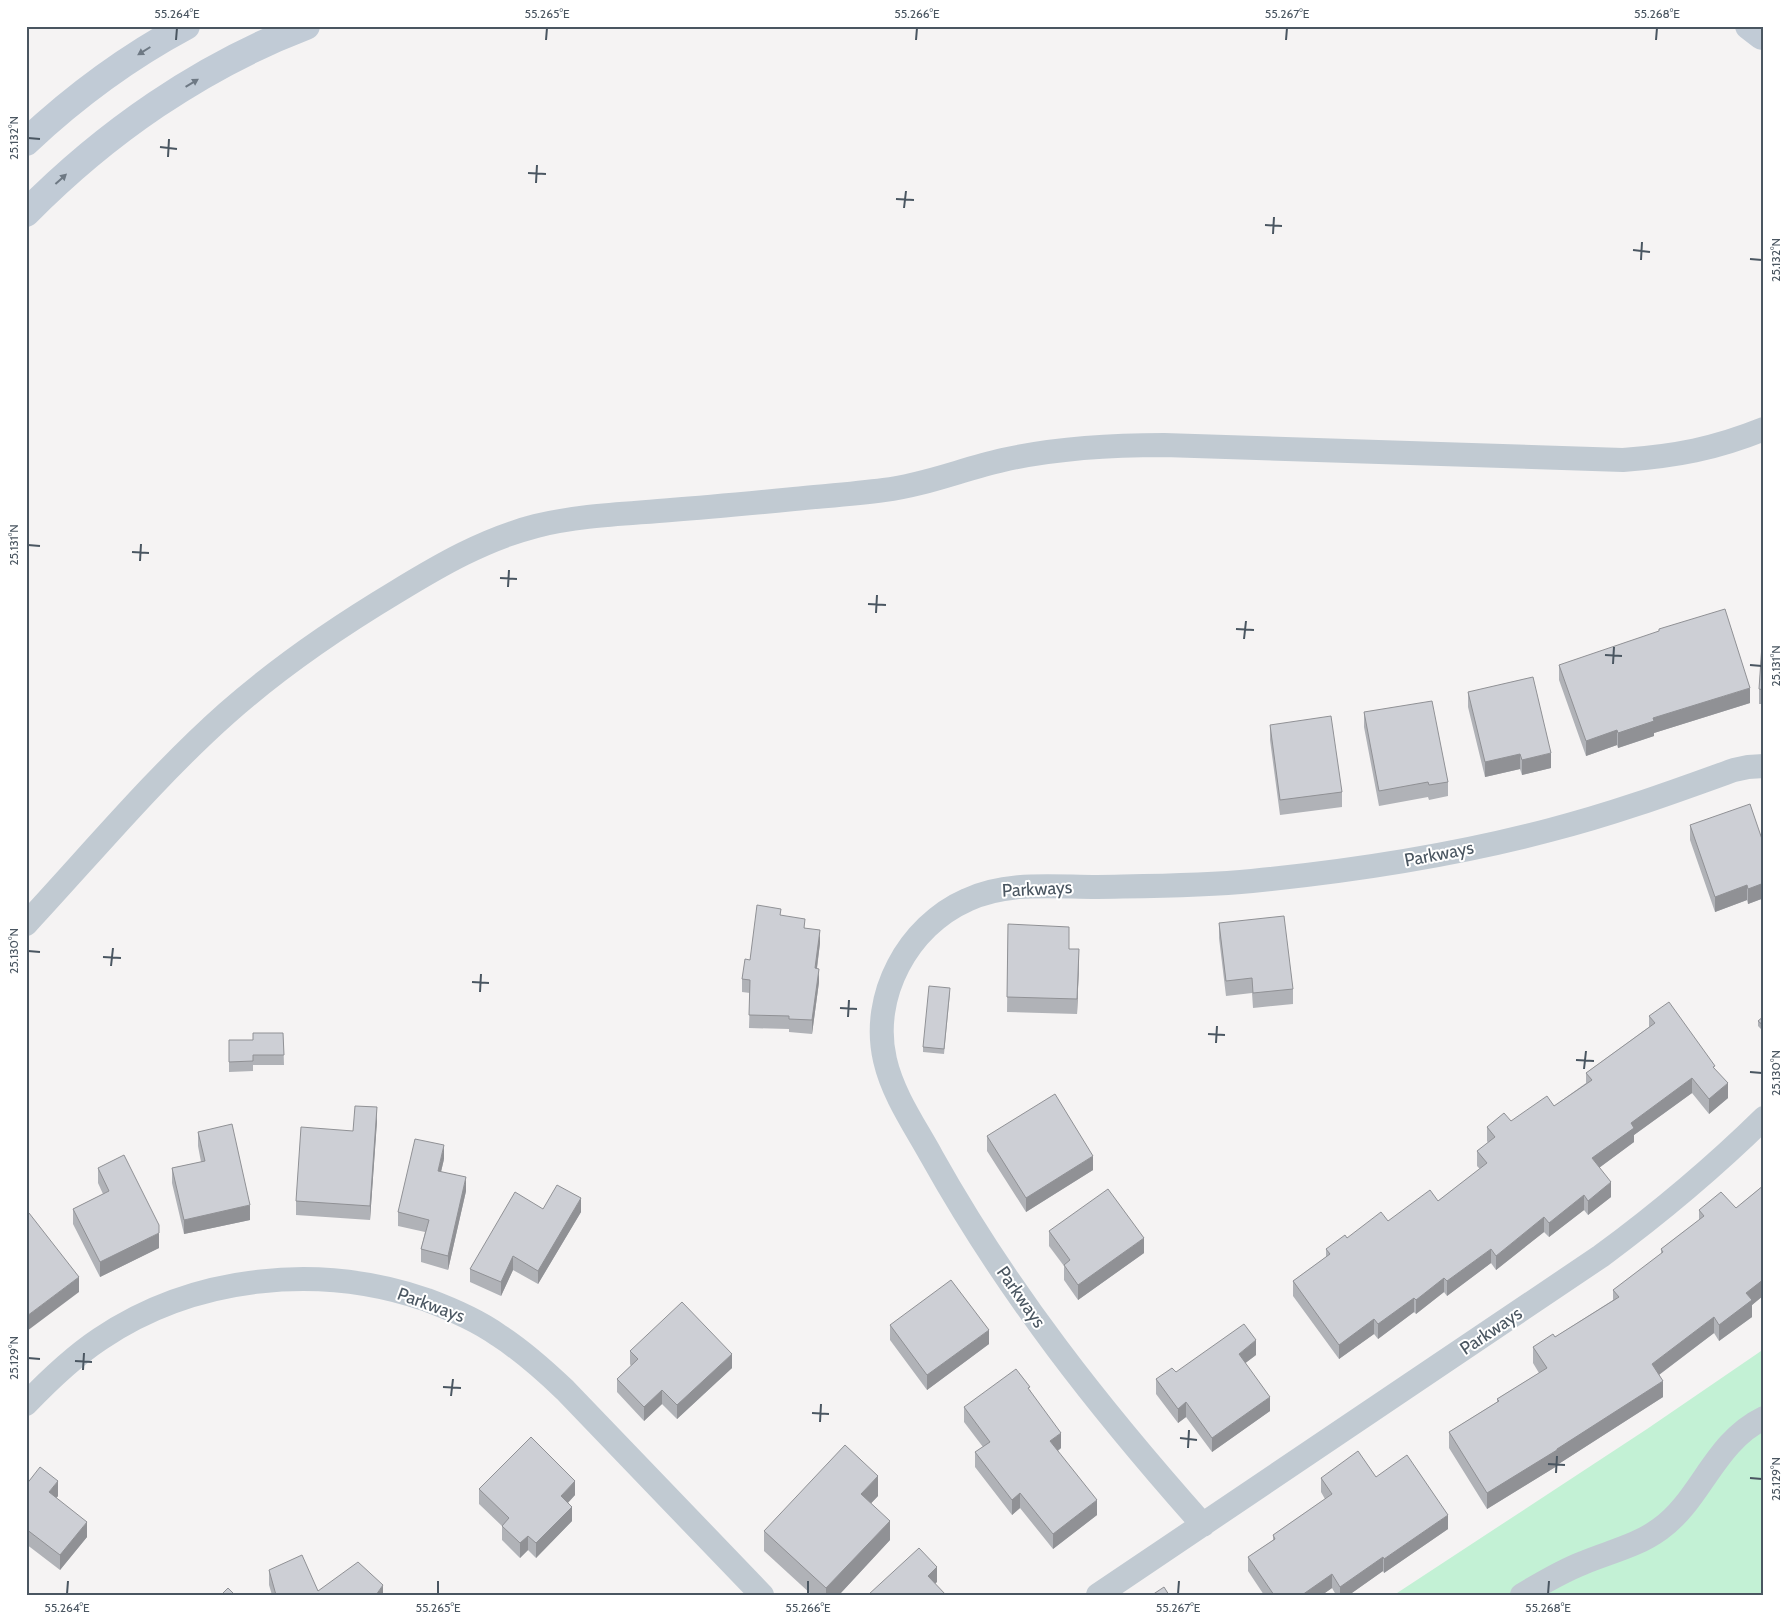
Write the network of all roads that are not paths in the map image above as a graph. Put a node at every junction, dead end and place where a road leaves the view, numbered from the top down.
1 (186, 26) edge
2 (306, 26) edge
3 (26, 142) edge
4 (26, 213) edge
5 (1764, 429) edge
6 (1764, 766) edge
7 (26, 924) edge
8 (1764, 1118) edge
9 (26, 1404) edge
10 (1764, 1418) edge
11 (1203, 1525) junction
12 (762, 1595) edge
13 (1098, 1595) edge
14 (1522, 1595) edge

1 -> 3 street
4 -> 2 street
5 - 7 street
6 - 11 street, Parkways
8 - 11 street, Parkways
9 - 12 street, Parkways
10 - 14 street
11 - 13 street, Parkways

